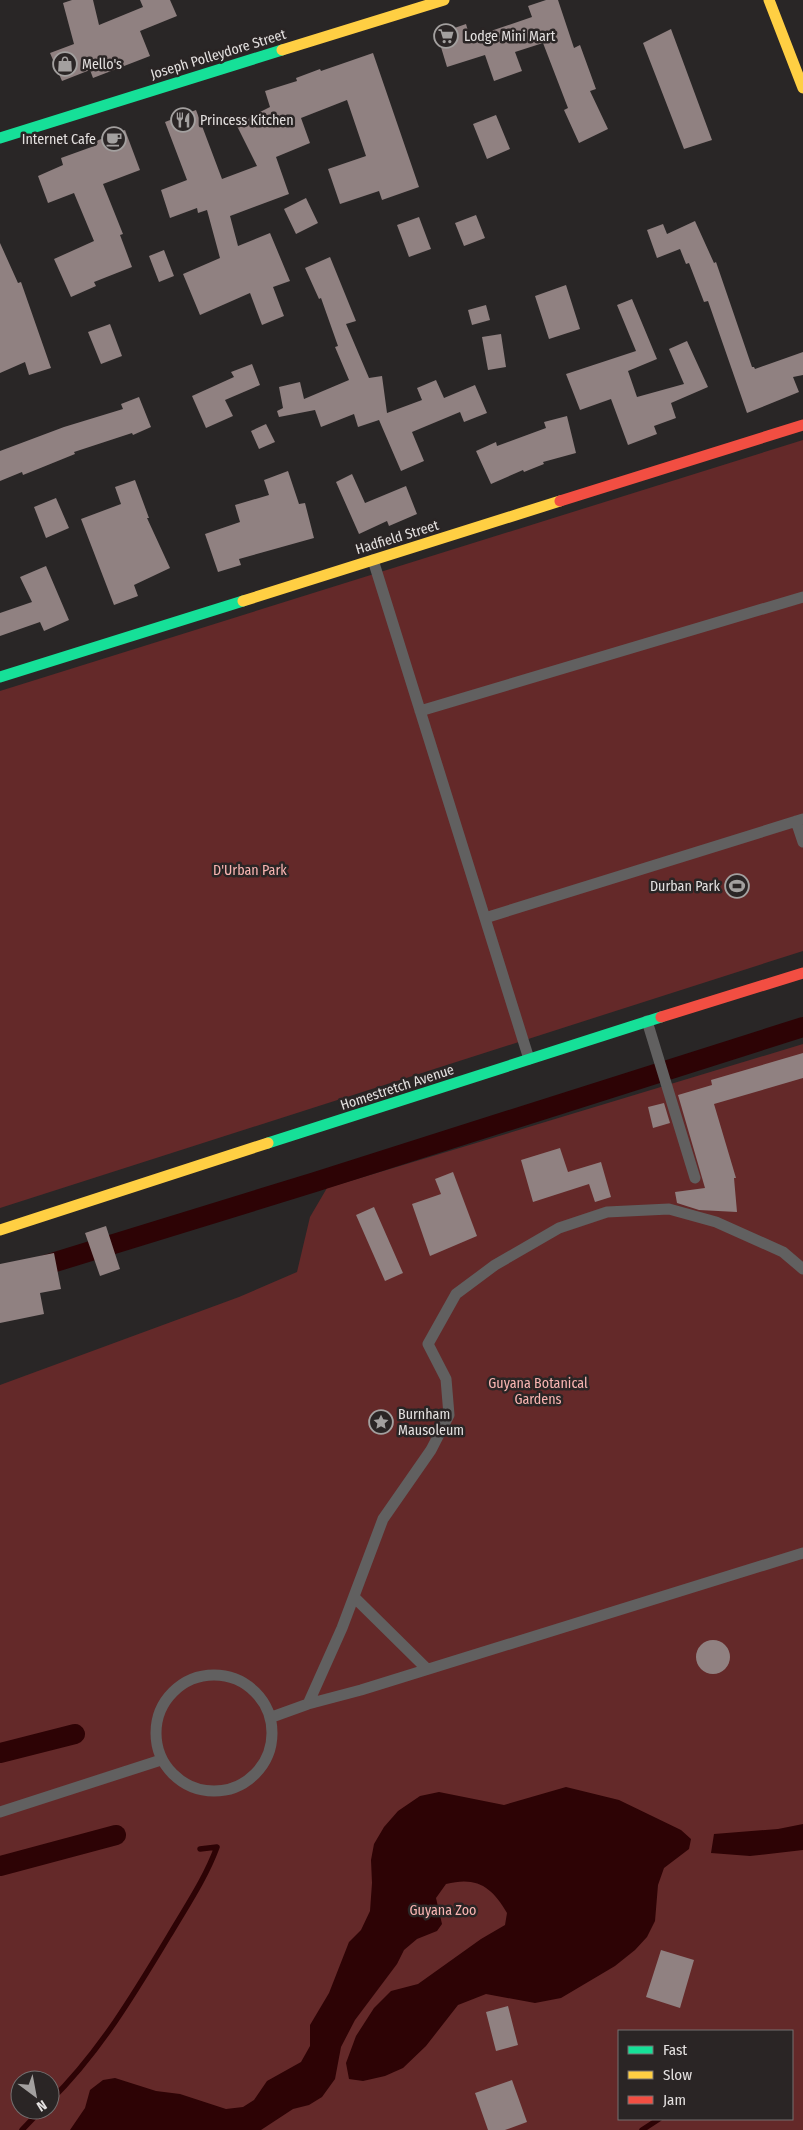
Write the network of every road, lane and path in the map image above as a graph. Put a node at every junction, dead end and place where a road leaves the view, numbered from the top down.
1 (444, 0) edge
2 (768, 0) edge
3 (803, 88) edge
4 (0, 138) edge
5 (803, 425) edge
6 (373, 560) junction
7 (803, 597) edge
8 (0, 677) edge
9 (420, 711) junction
10 (799, 820) edge
11 (803, 842) edge
12 (485, 918) junction
13 (803, 973) edge
14 (648, 1021) junction
15 (530, 1060) junction
16 (696, 1178) dead end
17 (0, 1230) edge
18 (803, 1269) edge
19 (803, 1553) edge
20 (354, 1597) junction
21 (427, 1670) junction
22 (308, 1704) junction
23 (272, 1717) junction
24 (161, 1760) junction
25 (0, 1812) edge

1 - 4 street, Joseph Polleydore Street
2 - 3 street
5 - 6 street, Hadfield Street
6 - 8 street, Hadfield Street
6 - 9 lane
7 - 9 lane
9 - 12 lane
10 - 11 lane
10 - 12 lane
12 - 15 lane
13 - 14 street, Homestretch Avenue
14 - 15 street, Homestretch Avenue
14 - 16 lane
15 - 17 street, Homestretch Avenue
18 - 20 lane
19 - 21 lane
20 - 21 lane
20 - 22 lane
21 - 22 lane
22 - 23 lane
23 - 24 lane
23 - 24 lane
24 - 25 lane

